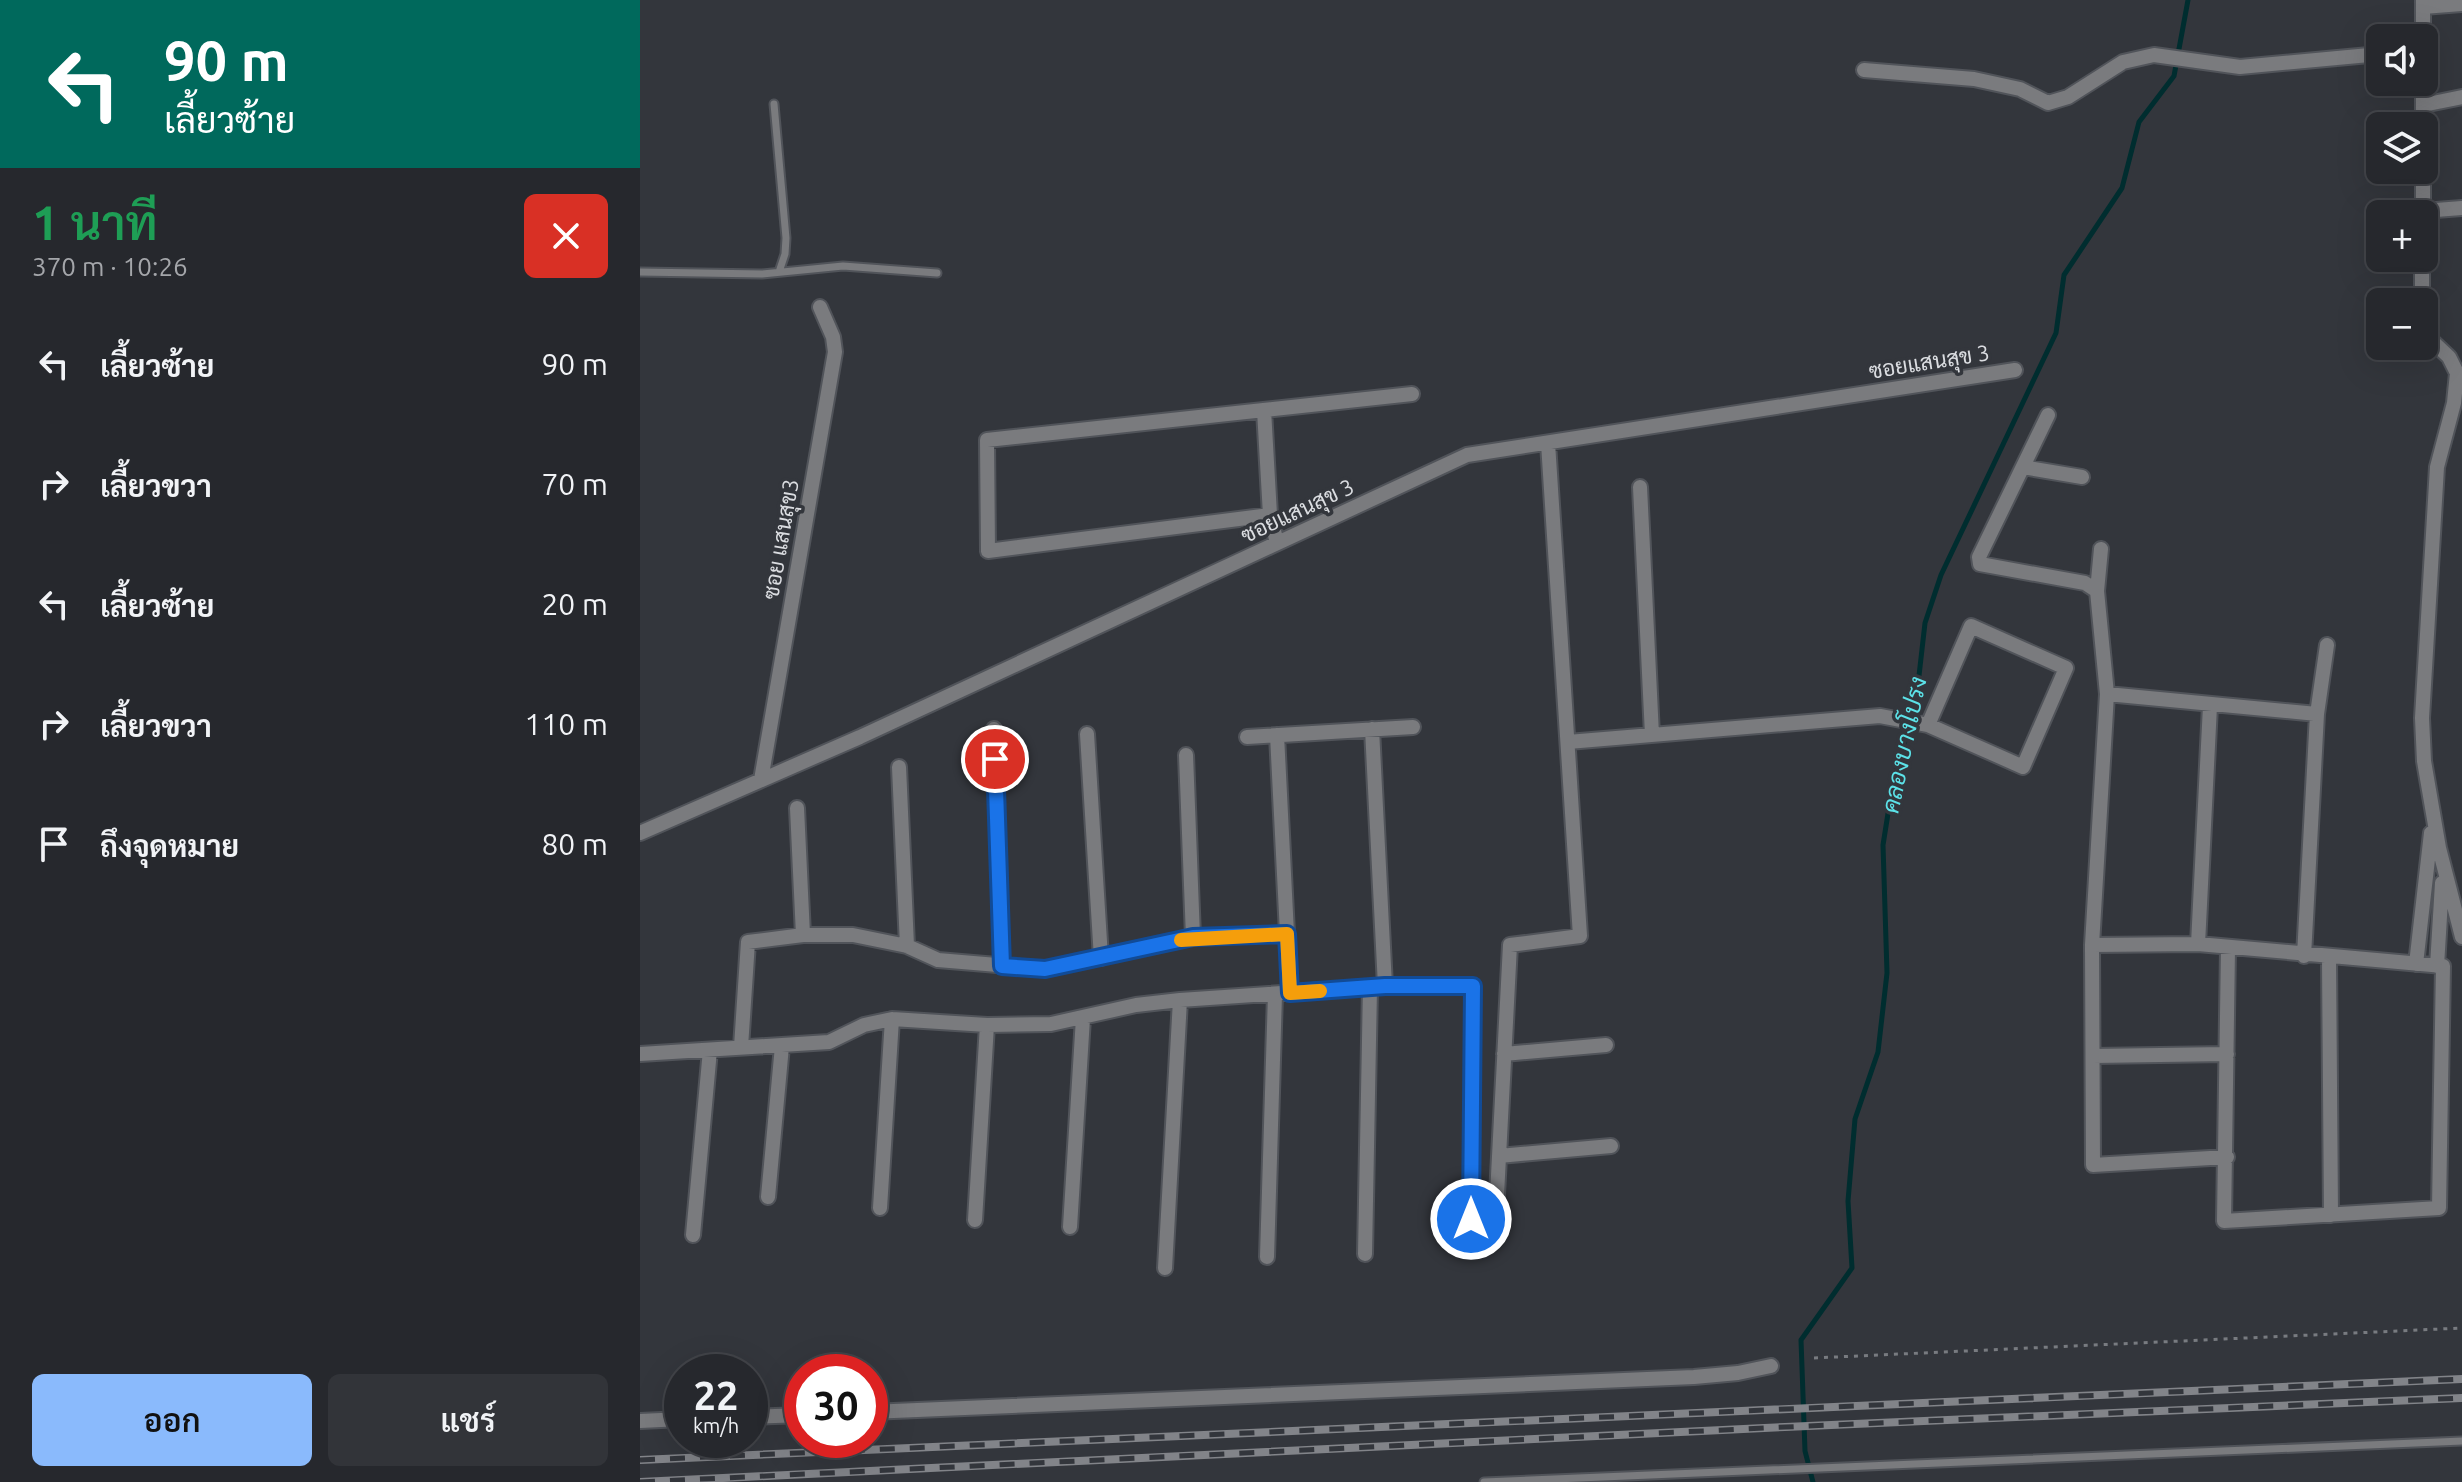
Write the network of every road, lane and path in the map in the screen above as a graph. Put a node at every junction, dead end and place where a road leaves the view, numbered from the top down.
1 (2423, 4) edge
2 (2462, 4) edge
3 (2366, 55) edge
4 (1864, 70) dead end
5 (2423, 96) edge
6 (2462, 97) edge
7 (774, 104) dead end
8 (2423, 105) junction
9 (2423, 112) edge
10 (2462, 208) edge
11 (2438, 210) edge
12 (640, 272) edge
13 (779, 272) junction
14 (937, 273) dead end
15 (820, 307) dead end
16 (2438, 347) edge
17 (2015, 370) dead end
18 (1412, 394) dead end
19 (1264, 410) junction
20 (2048, 415) dead end
21 (1548, 443) junction
22 (2023, 467) junction
23 (2082, 477) dead end
24 (1640, 487) dead end
25 (1270, 515) junction
26 (1277, 543) junction
27 (2101, 549) dead end
28 (2097, 591) junction
29 (2327, 645) dead end
30 (2107, 694) junction
31 (2210, 706) junction
32 (2317, 714) junction
33 (1925, 724) junction
34 (1413, 727) dead end
35 (994, 729) dead end
36 (1372, 729) junction
37 (1087, 734) dead end
38 (1277, 735) junction
39 (1652, 735) junction
40 (1247, 737) dead end
41 (1568, 742) junction
42 (1186, 755) dead end
43 (899, 767) dead end
44 (761, 780) junction
45 (797, 808) dead end
46 (2433, 814) junction
47 (640, 833) edge
48 (2443, 867) junction
49 (1287, 934) junction
50 (803, 935) junction
51 (1193, 937) junction
52 (2462, 937) edge
53 (2198, 944) junction
54 (2092, 945) junction
55 (907, 946) junction
56 (2228, 948) junction
57 (2304, 956) junction
58 (1101, 958) junction
59 (2329, 958) junction
60 (2416, 964) junction
61 (1002, 966) junction
62 (2437, 966) junction
63 (1378, 986) junction
64 (1290, 993) junction
65 (1275, 994) junction
66 (1180, 1000) junction
67 (1083, 1018) junction
68 (892, 1019) junction
69 (987, 1025) junction
70 (1606, 1045) dead end
71 (782, 1046) junction
72 (741, 1047) junction
73 (710, 1050) junction
74 (640, 1054) edge
75 (1504, 1054) junction
76 (2227, 1054) junction
77 (2093, 1056) junction
78 (1611, 1146) dead end
79 (1499, 1156) junction
80 (2227, 1157) junction
81 (1497, 1195) dead end
82 (768, 1197) dead end
83 (880, 1208) dead end
84 (2331, 1215) junction
85 (975, 1220) dead end
86 (1070, 1227) dead end
87 (693, 1235) dead end
88 (1471, 1248) dead end
89 (1365, 1254) dead end
90 (1267, 1257) dead end
91 (1165, 1268) dead end
92 (2462, 1328) edge
93 (1814, 1358) dead end
94 (1771, 1366) dead end
95 (888, 1411) edge
96 (664, 1420) edge
97 (640, 1421) edge
98 (2462, 1441) edge
99 (1484, 1482) edge

1 - 2 street
3 - 4 street
5 - 8 street
6 - 8 street
7 - 13 lane
8 - 9 street
10 - 11 street
12 - 13 lane
13 - 14 lane
15 - 44 street, ซอย แสนสุข3
16 - 46 street
17 - 21 street, ซอยแสนสุข 3
18 - 19 street
19 - 25 street
19 - 25 street
20 - 22 street
21 - 26 street, ซอยแสนสุข 3
21 - 41 street
22 - 23 street
22 - 28 street
24 - 39 street
25 - 26 street
26 - 44 street, ซอยแสนสุข 3
27 - 28 street
28 - 30 street
29 - 32 street
30 - 31 street
30 - 54 street
31 - 32 street
31 - 53 street
32 - 57 street
33 - 33 street
33 - 39 street
34 - 36 street
35 - 61 street
36 - 38 street
36 - 63 street
37 - 58 street
38 - 40 street
38 - 49 street
39 - 41 street
41 - 75 street
42 - 51 street
43 - 55 street
44 - 47 street, ซอยแสนสุข 3
45 - 50 street
46 - 48 street
46 - 60 street
48 - 52 street
48 - 62 street
49 - 51 street
49 - 64 street
50 - 55 street
50 - 72 street
51 - 58 street
53 - 54 street
53 - 56 street
54 - 77 street
55 - 61 street
56 - 57 street
56 - 76 street
57 - 59 street
58 - 61 street
59 - 60 street
59 - 84 street
60 - 62 street
62 - 84 street
63 - 64 street
63 - 88 street
63 - 89 street
64 - 65 street
65 - 66 street
65 - 90 street
66 - 67 street
66 - 91 street
67 - 69 street
67 - 86 street
68 - 69 street
68 - 71 street
68 - 83 street
69 - 85 street
70 - 75 street
71 - 72 street
71 - 82 street
72 - 73 street
73 - 74 street
73 - 87 street
75 - 79 street
76 - 77 street
76 - 80 street
77 - 80 street
78 - 79 street
79 - 81 street
80 - 84 street
92 - 93 path
94 - 95 street
96 - 97 street
98 - 99 lane

